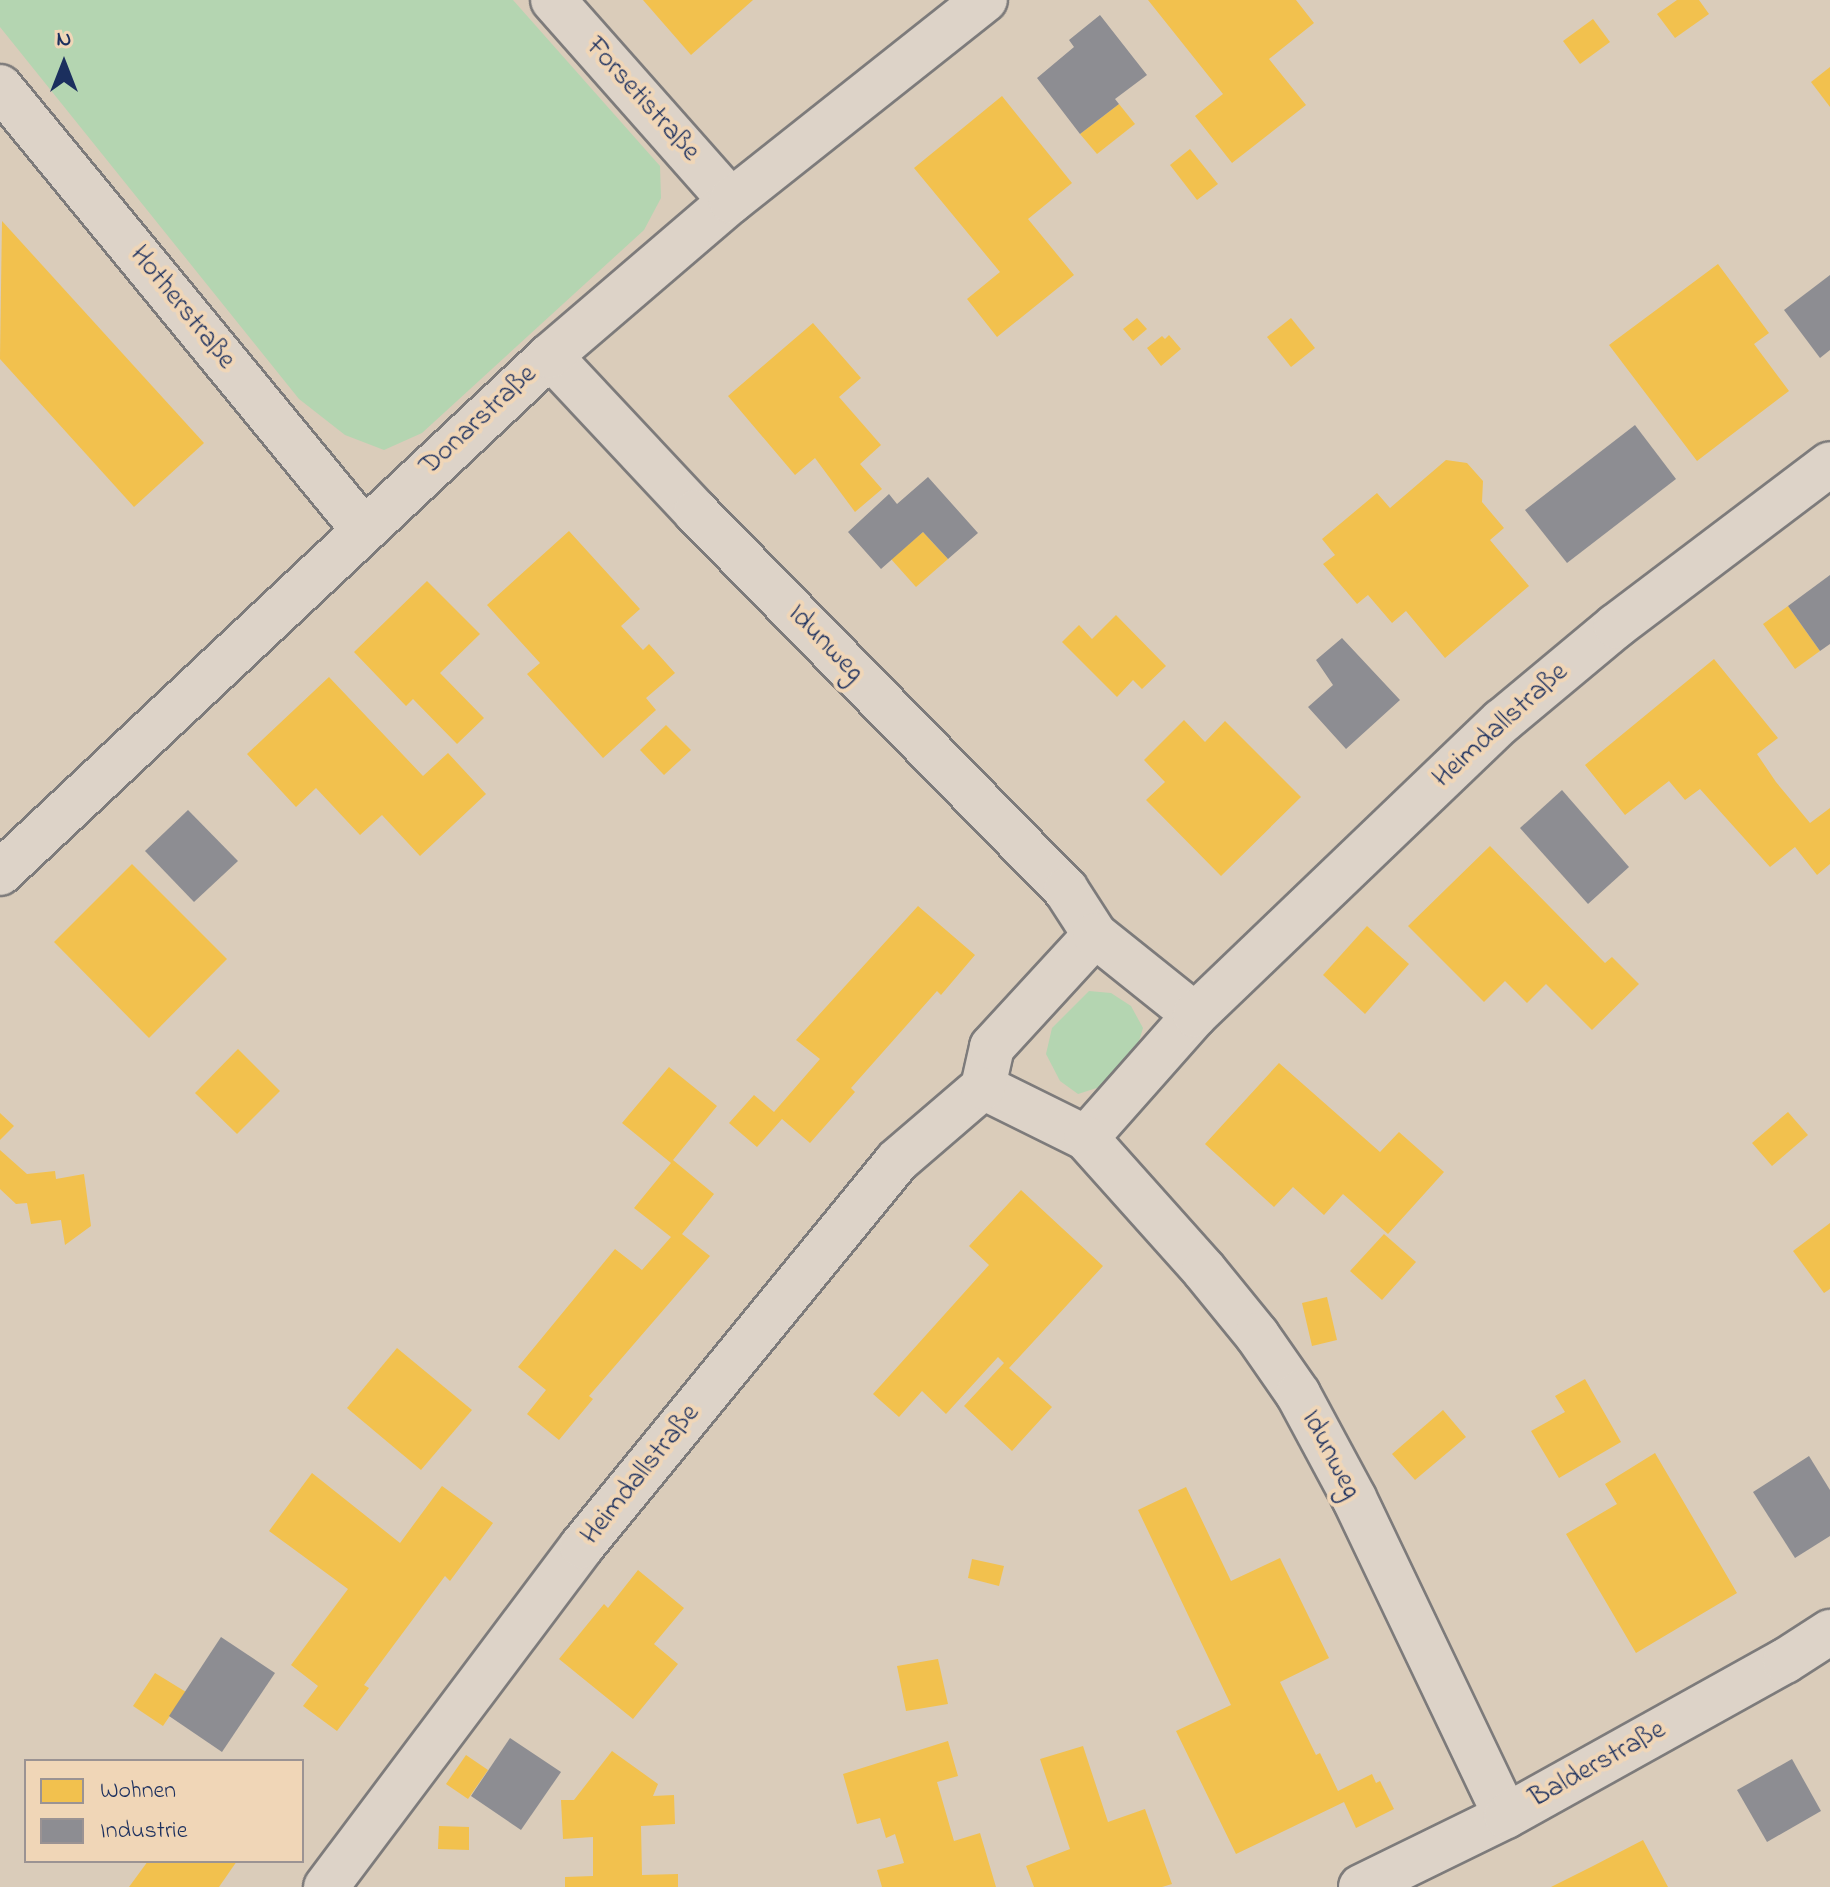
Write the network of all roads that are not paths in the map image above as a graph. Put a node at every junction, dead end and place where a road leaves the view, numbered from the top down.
1 (553, 0) edge
2 (985, 0) edge
3 (0, 87) edge
4 (731, 201) junction
5 (550, 356) junction
6 (1830, 464) edge
7 (363, 529) junction
8 (0, 873) edge
9 (1095, 935) junction
10 (1195, 1015) junction
11 (983, 1087) junction
12 (1086, 1138) junction
13 (1830, 1632) edge
14 (1506, 1816) junction
15 (326, 1887) edge
16 (1361, 1887) edge

1 - 4 street, Forsetistraße
2 - 4 street, Donarstraße
3 - 7 street, Hotherstraße
4 - 5 street, Donarstraße
5 - 7 street, Donarstraße
5 - 9 street, Idunweg
6 - 10 street, Heimdallstraße
7 - 8 street, Donarstraße
9 - 10 street
9 - 11 street
10 - 12 street, Heimdallstraße
11 - 12 street
11 - 15 street, Heimdallstraße
12 - 14 street, Idunweg
13 - 14 street, Balderstraße
14 - 16 street, Balderstraße

